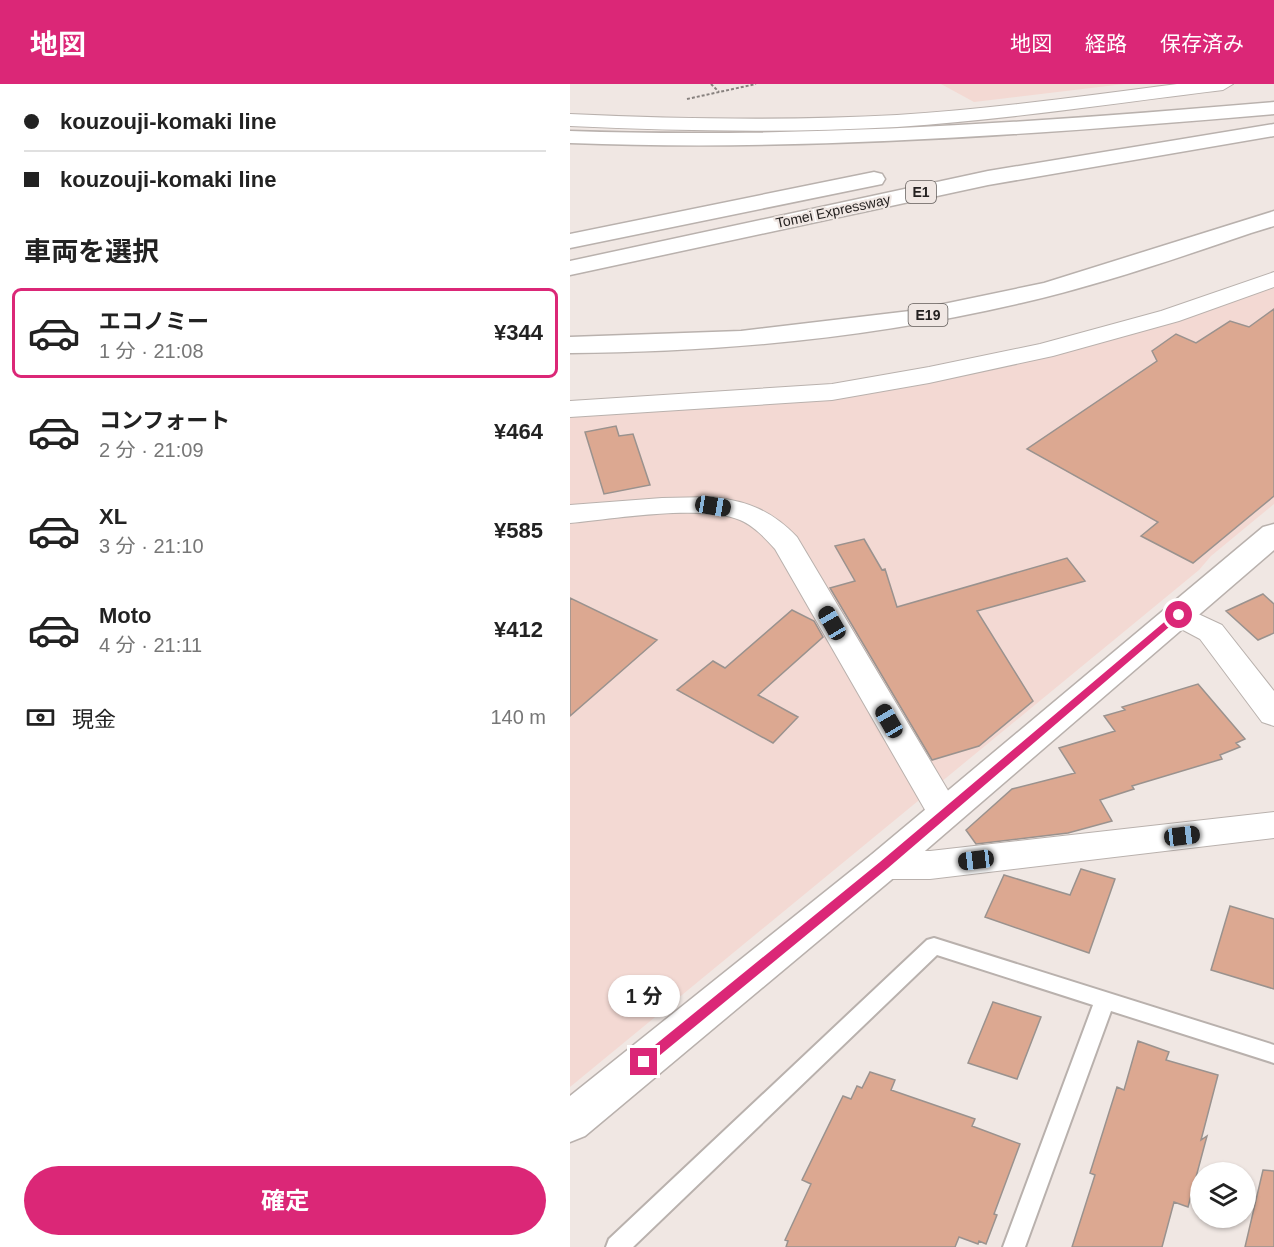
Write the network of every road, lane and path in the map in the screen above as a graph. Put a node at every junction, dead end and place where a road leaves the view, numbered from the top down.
1 (711, 84) edge
2 (1223, 84) edge
3 (1156, 88) edge
4 (719, 92) dead end
5 (1274, 110) edge
6 (570, 120) edge
7 (1274, 130) edge
8 (570, 137) edge
9 (947, 165) dead end
10 (892, 176) dead end
11 (1274, 218) edge
12 (570, 241) edge
13 (570, 268) edge
14 (1274, 279) edge
15 (570, 345) edge
16 (570, 410) edge
17 (570, 514) edge
18 (1274, 534) edge
19 (1179, 615) junction
20 (1274, 714) edge
21 (944, 813) junction
22 (1274, 825) edge
23 (884, 865) junction
24 (1104, 1000) junction
25 (1274, 1054) edge
26 (570, 1122) edge
27 (617, 1247) edge
28 (1014, 1247) edge

1 - 4 path
2 - 3 street
3 - 6 street
5 - 8 main road
5 - 9 main road, E1
7 - 13 main road, Tomei Expressway / E1
10 - 12 main road, Tomei Expressway / E1
11 - 15 main road, E19
14 - 16 street
17 - 21 street
18 - 19 main road
19 - 20 street
19 - 21 main road
21 - 23 main road
22 - 23 street
23 - 26 main road
24 - 25 lane
24 - 27 lane
24 - 28 lane

